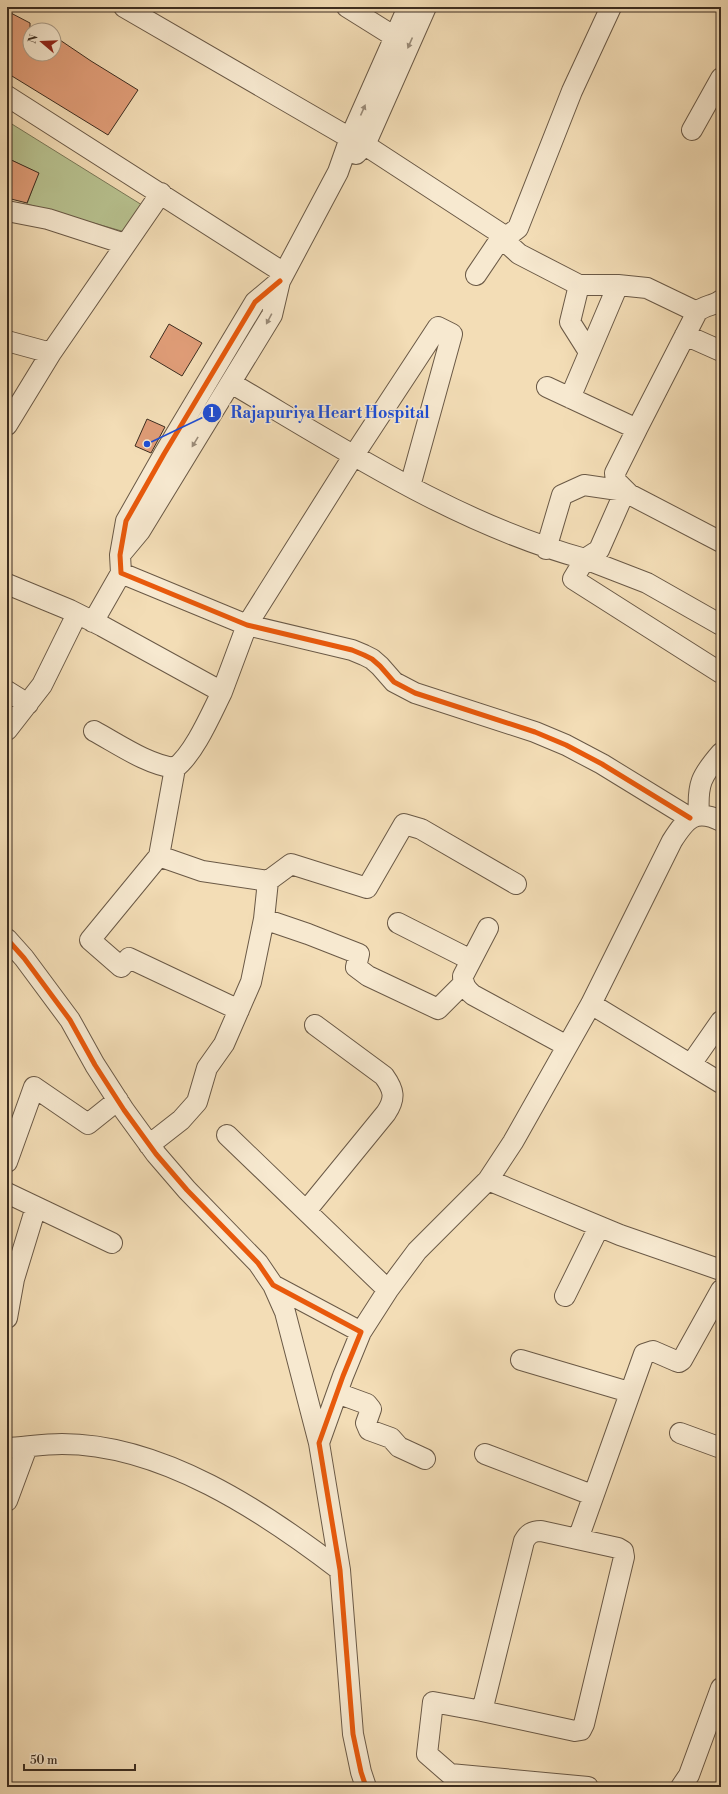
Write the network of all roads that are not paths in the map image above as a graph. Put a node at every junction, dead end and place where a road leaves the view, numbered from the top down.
1 (124, 7) edge
2 (347, 7) edge
3 (408, 7) edge
4 (426, 7) edge
5 (612, 7) edge
6 (395, 37) junction
7 (721, 78) edge
8 (7, 96) edge
9 (692, 130) dead end
10 (358, 141) junction
11 (161, 193) junction
12 (7, 211) edge
13 (503, 235) junction
14 (125, 244) junction
15 (476, 275) dead end
16 (282, 277) junction
17 (579, 285) junction
18 (618, 285) junction
19 (721, 300) edge
20 (698, 312) junction
21 (685, 335) junction
22 (7, 340) edge
23 (721, 351) edge
24 (589, 352) junction
25 (51, 353) junction
26 (231, 383) junction
27 (547, 387) dead end
28 (570, 398) junction
29 (7, 425) edge
30 (637, 429) junction
31 (354, 455) junction
32 (410, 486) junction
33 (625, 491) junction
34 (721, 542) edge
35 (546, 548) junction
36 (585, 559) junction
37 (121, 564) junction
38 (7, 584) edge
39 (85, 618) junction
40 (247, 625) junction
41 (721, 626) edge
42 (720, 671) edge
43 (7, 691) edge
44 (222, 692) junction
45 (28, 704) junction
46 (7, 730) edge
47 (94, 731) dead end
48 (721, 753) edge
49 (175, 768) junction
50 (695, 817) junction
51 (721, 821) edge
52 (158, 856) junction
53 (268, 882) junction
54 (516, 884) dead end
55 (264, 919) junction
56 (398, 923) dead end
57 (488, 928) dead end
58 (7, 939) edge
59 (471, 960) junction
60 (463, 984) junction
61 (591, 1004) junction
62 (239, 1010) junction
63 (721, 1020) edge
64 (315, 1025) dead end
65 (567, 1046) junction
66 (692, 1064) junction
67 (721, 1083) edge
68 (118, 1100) junction
69 (227, 1136) dead end
70 (149, 1145) junction
71 (7, 1162) edge
72 (488, 1180) junction
73 (7, 1193) edge
74 (36, 1208) junction
75 (306, 1211) junction
76 (599, 1227) junction
77 (112, 1243) dead end
78 (721, 1270) edge
79 (273, 1285) junction
80 (388, 1290) junction
81 (721, 1290) edge
82 (565, 1296) dead end
83 (7, 1318) edge
84 (361, 1332) junction
85 (521, 1360) dead end
86 (629, 1392) junction
87 (337, 1393) junction
88 (680, 1433) dead end
89 (319, 1443) junction
90 (27, 1447) junction
91 (7, 1448) edge
92 (721, 1448) edge
93 (485, 1454) dead end
94 (425, 1459) dead end
95 (592, 1495) junction
96 (7, 1502) edge
97 (578, 1539) junction
98 (340, 1570) junction
99 (721, 1688) edge
100 (482, 1711) junction
101 (714, 1730) edge
102 (366, 1787) edge
103 (588, 1787) edge
104 (680, 1787) edge

1 - 10 street
2 - 6 street
3 - 6 street
4 -> 10 street
5 - 13 street
10 -> 6 street
7 - 9 street
8 - 11 street
10 - 13 street
10 - 16 street
11 - 14 street
11 - 16 street
12 - 14 street
13 - 15 street
13 - 17 street
14 - 25 street
16 -> 26 street
16 - 37 street
17 - 18 street
17 - 24 street
18 - 20 street
18 - 24 street
19 - 20 street
20 - 21 street
21 - 23 street
21 - 30 street
22 - 25 street
24 - 28 street
25 - 29 street
26 - 31 street
26 -> 37 street
27 - 28 street
28 - 30 street
30 - 33 street
31 - 32 street
31 - 32 street
31 - 40 street
32 - 35 street
33 - 34 street
33 - 35 street
33 - 36 street
35 - 36 street
36 - 41 street
36 - 42 street
37 - 39 street
37 - 40 street
38 - 39 street
39 - 44 street
39 - 45 street
40 - 44 street
40 - 50 street
43 - 45 street
44 - 49 street
45 - 46 street
47 - 49 street
48 - 50 street
49 - 52 street
50 - 51 street
50 - 61 street
52 - 53 street
52 - 62 street
53 - 54 street
53 - 55 street
55 - 60 street
55 - 62 street
56 - 59 street
57 - 59 street
58 - 68 street
59 - 60 street
60 - 65 street
61 - 65 street
61 - 66 street
62 - 70 street
63 - 66 street
64 - 75 street
65 - 72 street
66 - 67 street
68 - 70 street
68 - 71 street
69 - 75 street
70 - 79 street
72 - 76 street
72 - 80 street
73 - 74 street
74 - 77 street
74 - 83 street
75 - 80 street
76 - 78 street
76 - 82 street
79 - 84 street
79 - 89 street
80 - 84 street
81 - 86 street
84 - 87 street
85 - 86 street
86 - 95 street
87 - 89 street
87 - 94 street
88 - 92 street
89 - 98 street
90 - 91 street
90 - 96 street
90 - 98 street
93 - 95 street
95 - 97 street
97 - 100 street
97 - 100 street
98 - 102 street
99 - 101 street
100 - 103 street
101 - 104 street

